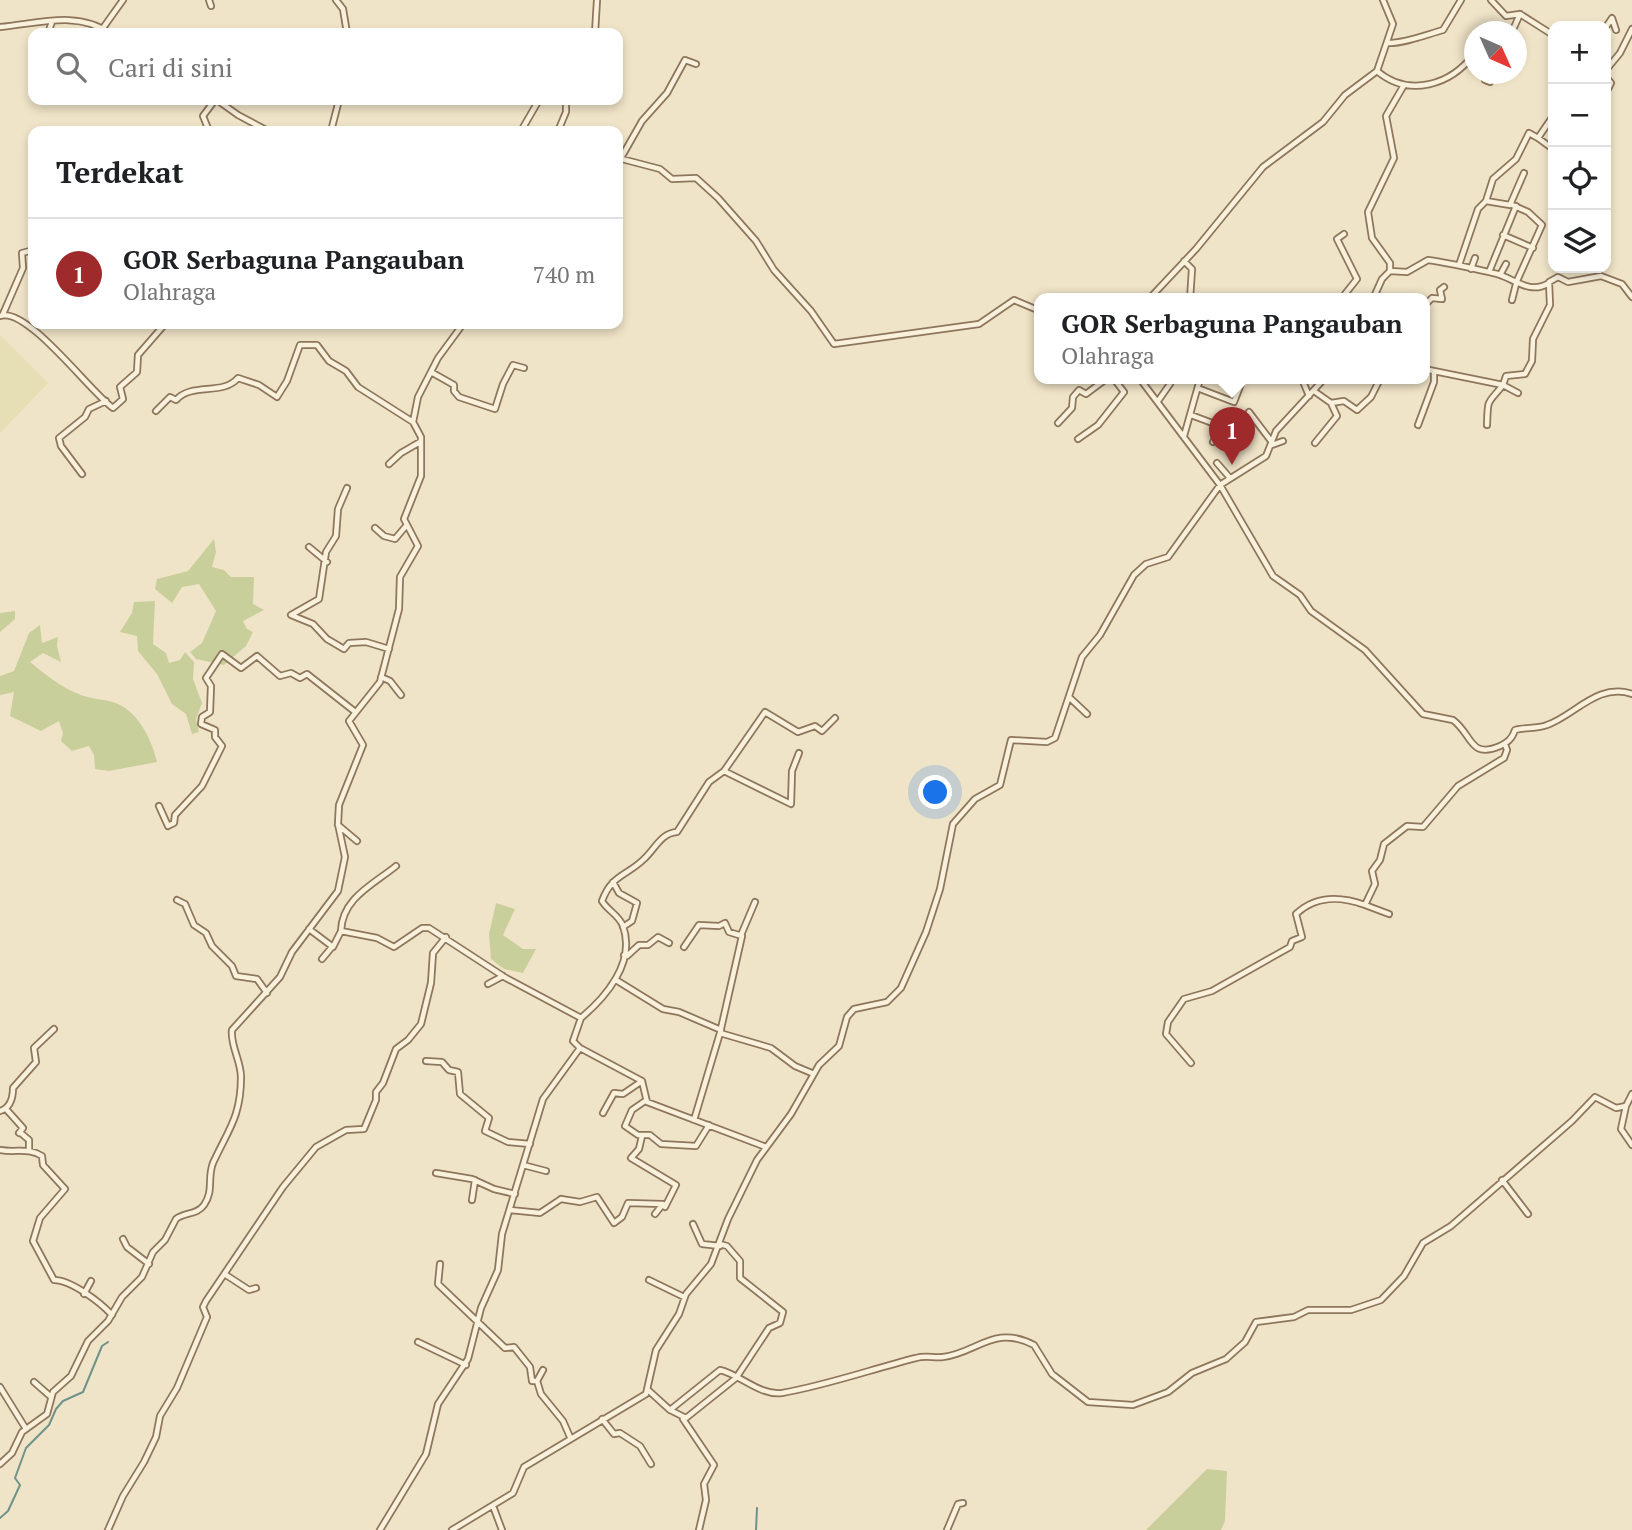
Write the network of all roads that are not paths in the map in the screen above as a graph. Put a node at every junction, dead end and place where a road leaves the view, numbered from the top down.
1 (123, 0) edge
2 (336, 0) edge
3 (597, 0) edge
4 (1383, 0) edge
5 (1461, 0) edge
6 (1492, 0) edge
7 (1520, 14) junction
8 (1517, 21) edge
9 (1610, 21) edge
10 (52, 22) junction
11 (0, 27) edge
12 (50, 28) edge
13 (103, 28) joint
14 (346, 28) edge
15 (595, 28) edge
16 (1632, 29) edge
17 (1616, 30) dead end
18 (1548, 32) edge
19 (1388, 43) junction
20 (1611, 62) edge
21 (696, 64) dead end
22 (1464, 69) edge
23 (1377, 71) junction
24 (1404, 85) junction
25 (212, 105) edge
26 (223, 105) edge
27 (338, 105) edge
28 (536, 105) edge
29 (566, 105) edge
30 (1548, 123) edge
31 (207, 126) edge
32 (258, 126) edge
33 (332, 126) edge
34 (524, 126) edge
35 (560, 126) edge
36 (1538, 138) junction
37 (1550, 147) edge
38 (623, 152) edge
39 (623, 159) edge
40 (1524, 173) dead end
41 (1486, 201) junction
42 (1513, 205) junction
43 (1344, 234) dead end
44 (1503, 235) junction
45 (1532, 248) junction
46 (28, 251) edge
47 (1475, 258) dead end
48 (1184, 261) junction
49 (1506, 264) dead end
50 (1459, 265) junction
51 (1471, 269) junction
52 (1390, 271) junction
53 (1489, 272) junction
54 (1500, 275) junction
55 (1549, 282) junction
56 (1516, 284) junction
57 (1444, 287) dead end
58 (1155, 293) edge
59 (1190, 293) edge
60 (1346, 293) edge
61 (1375, 293) edge
62 (1632, 297) edge
63 (1430, 300) edge
64 (1512, 300) dead end
65 (1034, 308) edge
66 (1, 315) edge
67 (1531, 326) dead end
68 (28, 327) edge
69 (1538, 328) junction
70 (30, 329) edge
71 (160, 329) edge
72 (460, 329) edge
73 (524, 368) dead end
74 (1430, 370) edge
75 (1434, 371) junction
76 (431, 372) junction
77 (1099, 384) edge
78 (1118, 384) edge
79 (1145, 384) edge
80 (1170, 384) dead end
81 (1200, 384) edge
82 (1241, 384) edge
83 (1304, 384) edge
84 (1320, 384) edge
85 (1378, 384) edge
86 (1503, 386) junction
87 (1199, 389) junction
88 (1314, 391) junction
89 (1518, 393) dead end
90 (1309, 396) junction
91 (106, 401) junction
92 (1158, 401) junction
93 (1331, 403) junction
94 (156, 411) dead end
95 (1248, 412) dead end
96 (1190, 415) junction
97 (1228, 418) dead end
98 (412, 422) junction
99 (1058, 423) dead end
100 (1418, 425) dead end
101 (1487, 425) dead end
102 (1223, 427) junction
103 (1184, 436) junction
104 (1078, 439) dead end
105 (421, 442) junction
106 (1213, 442) dead end
107 (1283, 442) dead end
108 (1271, 443) junction
109 (1315, 443) dead end
110 (1217, 463) dead end
111 (389, 464) dead end
112 (82, 474) dead end
113 (1230, 478) junction
114 (1220, 485) junction
115 (347, 488) dead end
116 (405, 526) junction
117 (375, 528) dead end
118 (309, 547) dead end
119 (327, 562) junction
120 (389, 649) junction
121 (381, 677) junction
122 (1630, 691) edge
123 (401, 695) dead end
124 (1070, 697) junction
125 (354, 711) junction
126 (1087, 714) dead end
127 (835, 718) dead end
128 (1505, 744) junction
129 (799, 753) dead end
130 (724, 771) junction
131 (159, 806) dead end
132 (338, 824) junction
133 (357, 841) dead end
134 (396, 866) dead end
135 (612, 881) junction
136 (177, 900) dead end
137 (755, 902) dead end
138 (1365, 905) junction
139 (1388, 914) dead end
140 (623, 927) junction
141 (309, 929) junction
142 (341, 931) junction
143 (741, 935) junction
144 (446, 937) junction
145 (668, 943) dead end
146 (333, 947) junction
147 (684, 947) dead end
148 (624, 956) junction
149 (322, 959) dead end
150 (503, 976) junction
151 (616, 980) junction
152 (488, 984) dead end
153 (267, 993) junction
154 (581, 1018) junction
155 (54, 1029) dead end
156 (721, 1032) junction
157 (580, 1048) junction
158 (426, 1061) dead end
159 (1191, 1063) dead end
160 (814, 1074) junction
161 (642, 1082) junction
162 (1632, 1094) edge
163 (645, 1101) junction
164 (1626, 1106) junction
165 (6, 1109) junction
166 (0, 1111) edge
167 (603, 1113) dead end
168 (694, 1120) junction
169 (709, 1125) junction
170 (642, 1136) junction
171 (530, 1144) junction
172 (1632, 1145) edge
173 (766, 1147) junction
174 (0, 1150) edge
175 (29, 1150) junction
176 (523, 1165) junction
177 (546, 1171) dead end
178 (436, 1173) dead end
179 (475, 1180) junction
180 (1502, 1180) junction
181 (515, 1194) junction
182 (472, 1200) dead end
183 (510, 1210) junction
184 (1528, 1214) dead end
185 (693, 1224) dead end
186 (123, 1239) dead end
187 (720, 1245) junction
188 (149, 1264) junction
189 (440, 1264) dead end
190 (226, 1275) junction
191 (649, 1280) dead end
192 (91, 1281) dead end
193 (256, 1288) dead end
194 (84, 1294) junction
195 (684, 1297) junction
196 (112, 1315) junction
197 (478, 1325) junction
198 (418, 1342) dead end
199 (466, 1364) junction
200 (543, 1370) dead end
201 (737, 1377) junction
202 (537, 1381) junction
203 (34, 1382) dead end
204 (0, 1387) edge
205 (648, 1390) junction
206 (50, 1396) junction
207 (670, 1410) junction
208 (601, 1419) junction
209 (683, 1419) junction
210 (26, 1429) junction
211 (570, 1437) junction
212 (0, 1464) edge
213 (651, 1464) dead end
214 (963, 1503) dead end
215 (493, 1506) junction
216 (459, 1529) edge
217 (108, 1530) edge
218 (380, 1530) edge
219 (452, 1530) edge
220 (502, 1530) edge
221 (699, 1530) edge
222 (947, 1530) edge

1 - 13 street
2 - 14 street
3 - 15 street
4 - 19 street
5 - 19 street
6 - 7 street
7 - 8 street
7 - 18 street
9 - 17 street
10 - 11 street
10 - 12 street
10 - 13 street
16 - 20 street
19 - 23 street
21 - 38 street
22 - 24 street
23 - 24 street
23 - 48 street
24 - 52 street
25 - 31 street
26 - 32 street
27 - 33 street
28 - 34 street
29 - 35 street
30 - 36 street
36 - 37 street
36 - 41 street
39 - 65 street
40 - 42 street
41 - 42 street
41 - 50 street
42 - 44 street
42 - 45 street
43 - 60 street
44 - 45 street
44 - 53 street
45 - 56 street
46 - 66 street
47 - 51 street
48 - 58 street
48 - 59 street
49 - 54 street
50 - 51 street
50 - 52 street
51 - 53 street
52 - 61 street
53 - 54 street
54 - 56 street
55 - 56 street
55 - 62 street
55 - 69 street
56 - 64 street
57 - 63 street
66 - 68 street
67 - 69 street
69 - 86 street
70 - 91 street
71 - 91 street
72 - 76 street
73 - 76 street
74 - 75 street
75 - 86 street
75 - 100 street
76 - 98 street
77 - 99 street
78 - 104 street
79 - 92 street
80 - 92 street
81 - 87 street
82 - 87 street
83 - 90 street
84 - 88 street
85 - 93 street
86 - 89 street
86 - 101 street
87 - 96 street
88 - 90 street
88 - 93 street
90 - 108 street
91 - 112 street
92 - 103 street
93 - 109 street
94 - 98 street
95 - 108 street
96 - 102 street
96 - 103 street
97 - 102 street
98 - 105 street
102 - 106 street
103 - 114 street
105 - 111 street
105 - 116 street
107 - 108 street
108 - 113 street
110 - 113 street
113 - 114 street
114 - 124 street
114 - 128 street
115 - 119 street
116 - 117 street
116 - 120 street
118 - 119 street
119 - 120 street
120 - 121 street
121 - 123 street
121 - 125 street
122 - 128 street
124 - 126 street
124 - 160 street
125 - 131 street
125 - 132 street
127 - 130 street
128 - 138 street
129 - 130 street
130 - 135 street
132 - 133 street
132 - 141 street
134 - 142 street
135 - 140 street
135 - 140 street
136 - 153 street
137 - 143 street
138 - 139 street
138 - 159 street
140 - 148 street
141 - 146 street
141 - 153 street
142 - 144 street
142 - 146 street
143 - 147 street
143 - 156 street
144 - 150 street
144 - 190 street
145 - 148 street
146 - 149 street
148 - 151 street
150 - 152 street
150 - 154 street
151 - 154 street
151 - 156 street
153 - 188 street
154 - 157 street
155 - 165 street
156 - 160 street
156 - 168 street
157 - 161 street
157 - 171 street
158 - 171 street
160 - 173 street
161 - 163 street
161 - 167 street
162 - 164 street
163 - 168 street
163 - 170 street
164 - 172 street
164 - 180 street
165 - 166 street
165 - 175 street
168 - 169 street
169 - 170 street
169 - 173 street
170 - 183 street
171 - 176 street
173 - 187 street
174 - 175 street
175 - 194 street
176 - 177 street
176 - 181 street
178 - 179 street
179 - 181 street
179 - 182 street
180 - 184 street
180 - 201 street
181 - 183 street
183 - 197 street
185 - 187 street
186 - 188 street
187 - 195 street
187 - 201 street
188 - 196 street
189 - 197 street
190 - 193 street
190 - 217 street
191 - 195 street
192 - 194 street
194 - 196 street
195 - 205 street
196 - 206 street
197 - 199 street
197 - 202 street
198 - 199 street
199 - 218 street
200 - 202 street
201 - 207 street
201 - 209 street
202 - 211 street
203 - 206 street
204 - 210 street
205 - 207 street
205 - 208 street
206 - 210 street
207 - 209 street
208 - 211 street
208 - 213 street
209 - 221 street
210 - 212 street
211 - 215 street
214 - 222 street
215 - 216 street
215 - 220 street
216 - 219 street

